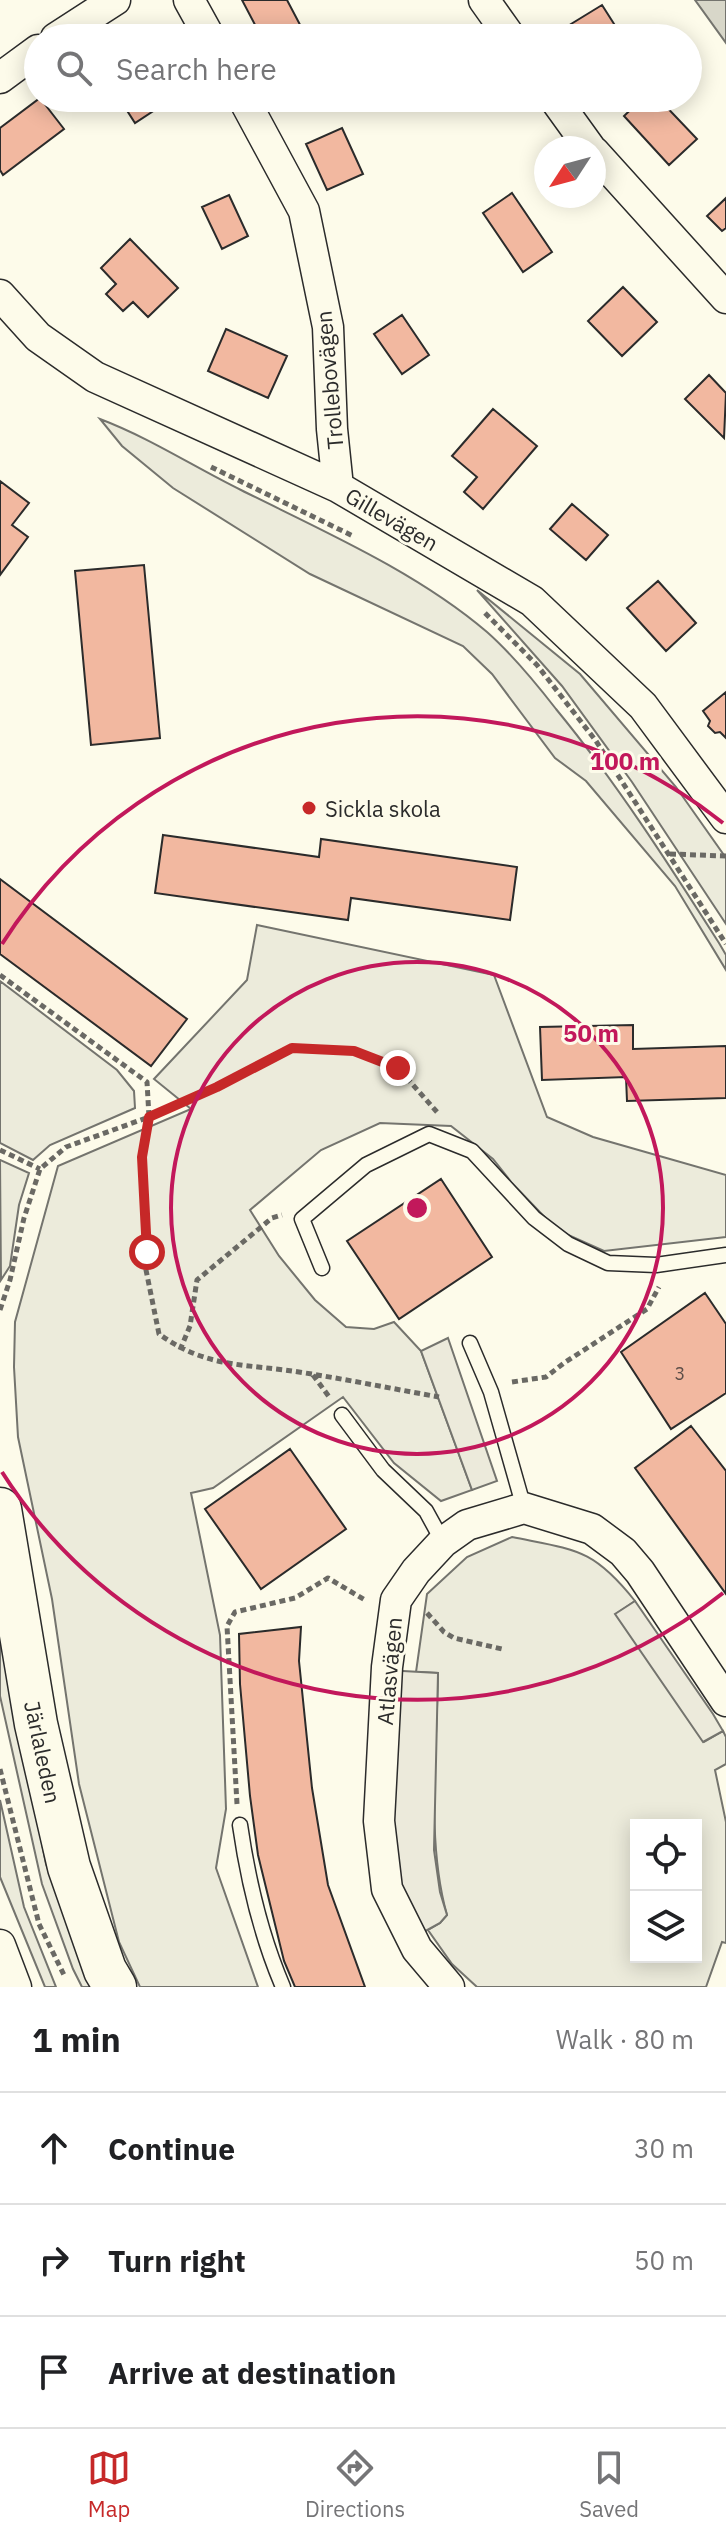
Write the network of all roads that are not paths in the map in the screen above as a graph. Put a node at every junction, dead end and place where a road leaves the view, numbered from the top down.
1 (115, 0) edge
2 (189, 0) edge
3 (484, 0) edge
4 (78, 24) edge
5 (202, 24) edge
6 (501, 24) edge
7 (24, 60) edge
8 (0, 78) edge
9 (251, 112) edge
10 (564, 112) edge
11 (582, 136) edge
12 (606, 165) edge
13 (0, 295) edge
14 (726, 298) edge
15 (338, 487) junction
16 (725, 815) edge
17 (726, 1255) edge
18 (322, 1268) dead end
19 (470, 1343) dead end
20 (342, 1415) dead end
21 (524, 1508) junction
22 (0, 1509) edge
23 (443, 1542) junction
24 (726, 1701) edge
25 (240, 1825) road end
26 (0, 1945) edge
27 (16, 1987) edge
28 (115, 1987) edge
29 (283, 1987) edge
30 (449, 1987) edge

1 - 4 street
2 - 5 street
3 - 6 street
7 - 8 street
9 - 15 street, Trollebovägen
10 - 11 street
12 - 14 street
13 - 15 street, Gillevägen
15 - 16 street, Gillevägen
17 - 18 lane
19 - 21 lane
20 - 23 lane
21 - 23 street, Atlasvägen
21 - 24 street
22 - 28 main road, Järlaleden
23 - 30 street, Atlasvägen
25 - 29 lane
26 - 27 street

